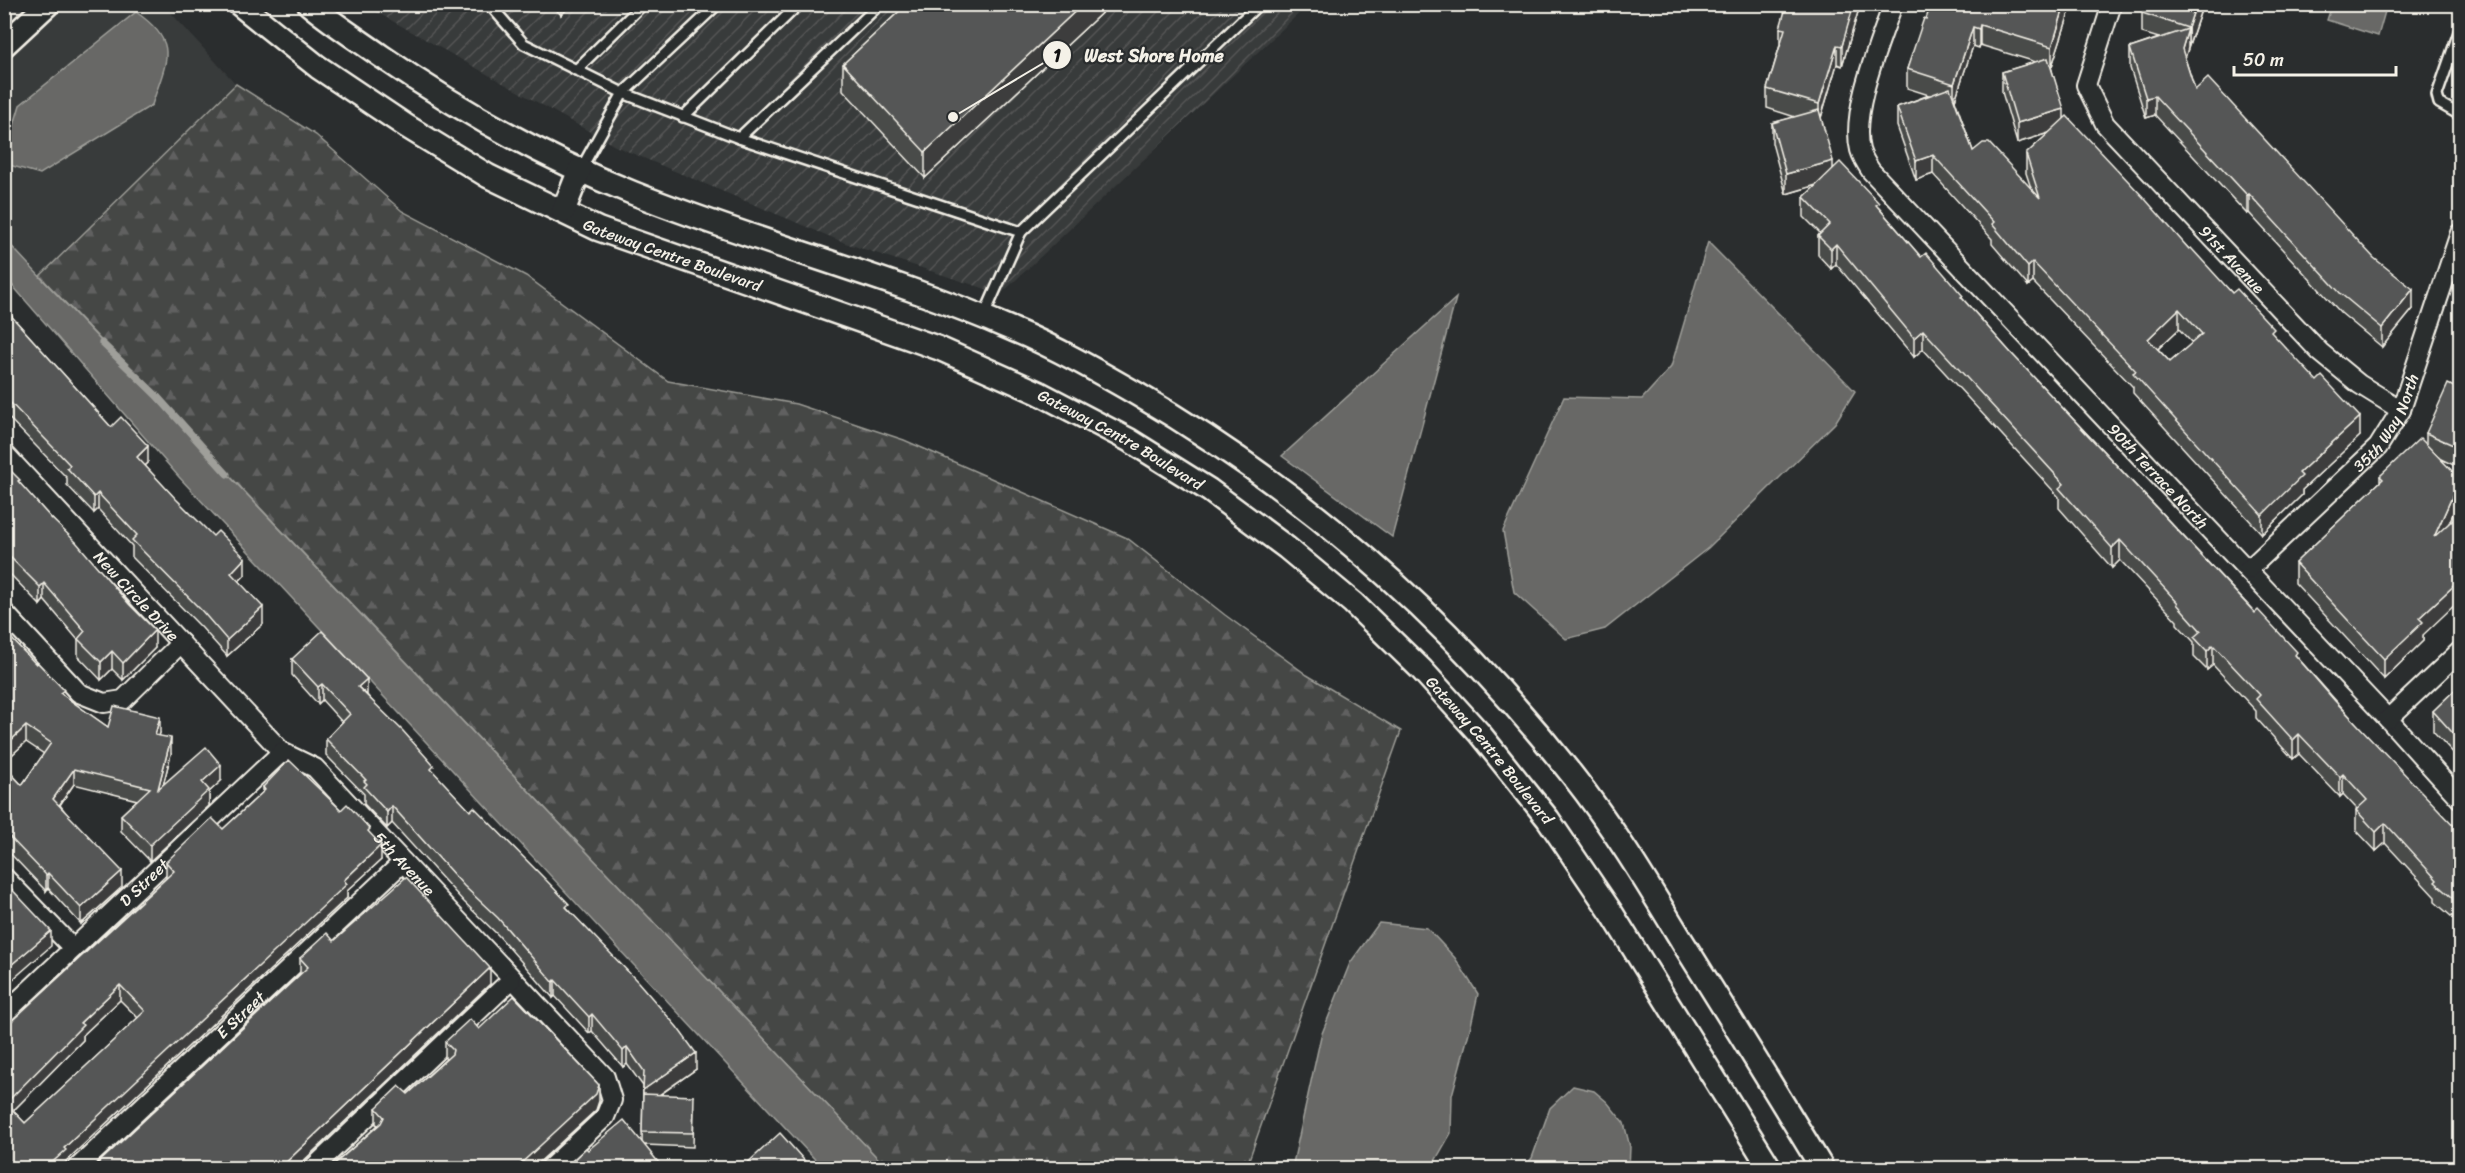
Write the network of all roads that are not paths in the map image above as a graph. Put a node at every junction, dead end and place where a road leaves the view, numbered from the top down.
1 (48, 4) edge
2 (239, 4) edge
3 (309, 4) edge
4 (489, 4) edge
5 (644, 4) edge
6 (718, 4) edge
7 (799, 4) edge
8 (880, 4) edge
9 (1259, 4) edge
10 (1893, 4) edge
11 (2112, 4) edge
12 (2460, 29) edge
13 (4, 45) edge
14 (576, 70) junction
15 (623, 93) junction
16 (2460, 115) edge
17 (683, 117) junction
18 (739, 138) junction
19 (580, 169) junction
20 (563, 212) junction
21 (1021, 232) junction
22 (2460, 233) edge
23 (983, 318) junction
24 (2401, 410) junction
25 (4, 453) edge
26 (2248, 570) junction
27 (4, 612) edge
28 (181, 643) junction
29 (2460, 651) edge
30 (2388, 719) junction
31 (282, 752) junction
32 (2460, 800) edge
33 (403, 861) junction
34 (4, 877) edge
35 (73, 948) junction
36 (511, 980) junction
37 (4, 1014) edge
38 (77, 1168) edge
39 (313, 1168) edge
40 (550, 1168) edge
41 (1770, 1168) edge
42 (1822, 1168) edge

1 - 13 street
2 - 20 street, Gateway Centre Boulevard
3 - 19 street
4 - 14 lane
5 - 14 lane
6 - 15 lane
7 - 17 lane
8 - 18 lane
9 - 21 lane
10 - 26 street, 90th Terrace North
11 - 24 street, 91st Avenue
12 - 16 lane
14 - 15 lane
15 - 17 lane
15 - 19 lane
17 - 18 lane
18 - 21 lane
19 - 20 street
19 - 23 street
20 - 41 street, Gateway Centre Boulevard
21 - 23 lane
22 - 24 street, 35th Way North
23 - 42 street
24 - 26 street, 35th Way North
25 - 28 street, New Circle Drive
26 - 30 street, 90th Terrace North
27 - 28 street, New Circle Drive
28 - 31 street, 5th Avenue
29 - 30 street
30 - 32 street, 90th Terrace North
31 - 33 street, 5th Avenue
31 - 35 street, D Street
33 - 36 street, 5th Avenue
33 - 38 street, E Street
34 - 35 street
35 - 37 street, D Street
36 - 39 street
36 - 40 street, 5th Avenue

